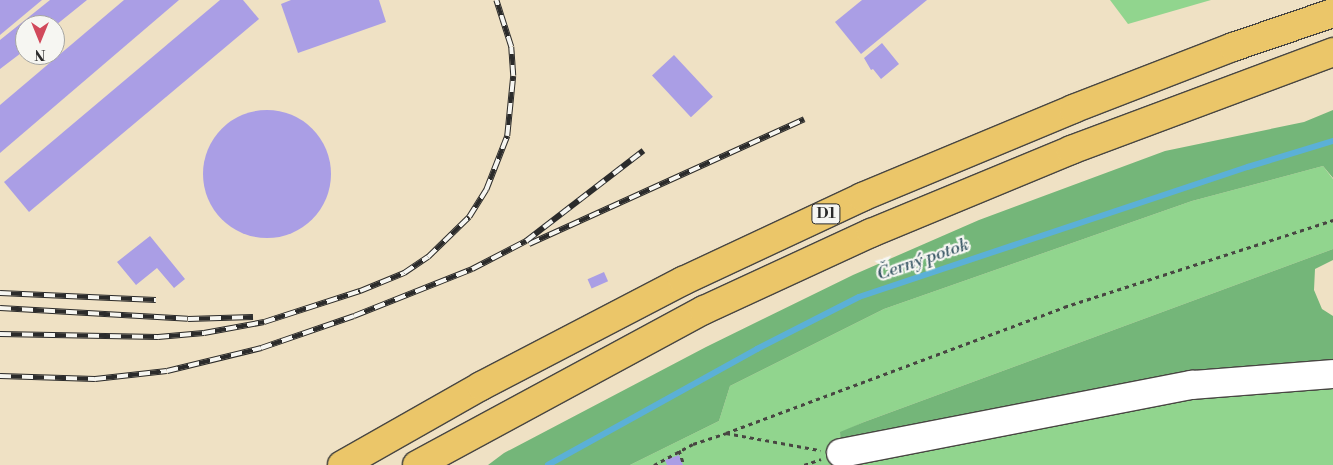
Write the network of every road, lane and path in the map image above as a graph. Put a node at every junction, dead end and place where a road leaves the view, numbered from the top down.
1 (1333, 13) edge
2 (1333, 52) edge
3 (1333, 220) edge
4 (1333, 374) edge
5 (726, 433) junction
6 (679, 450) junction
7 (841, 453) joint
8 (342, 465) edge
9 (417, 465) edge
10 (654, 465) edge
11 (684, 465) edge

1 - 8 highway, D1
2 - 9 highway, D1
3 - 5 path
4 - 7 lane
5 - 6 path
5 - 7 path
6 - 10 path
6 - 11 path

